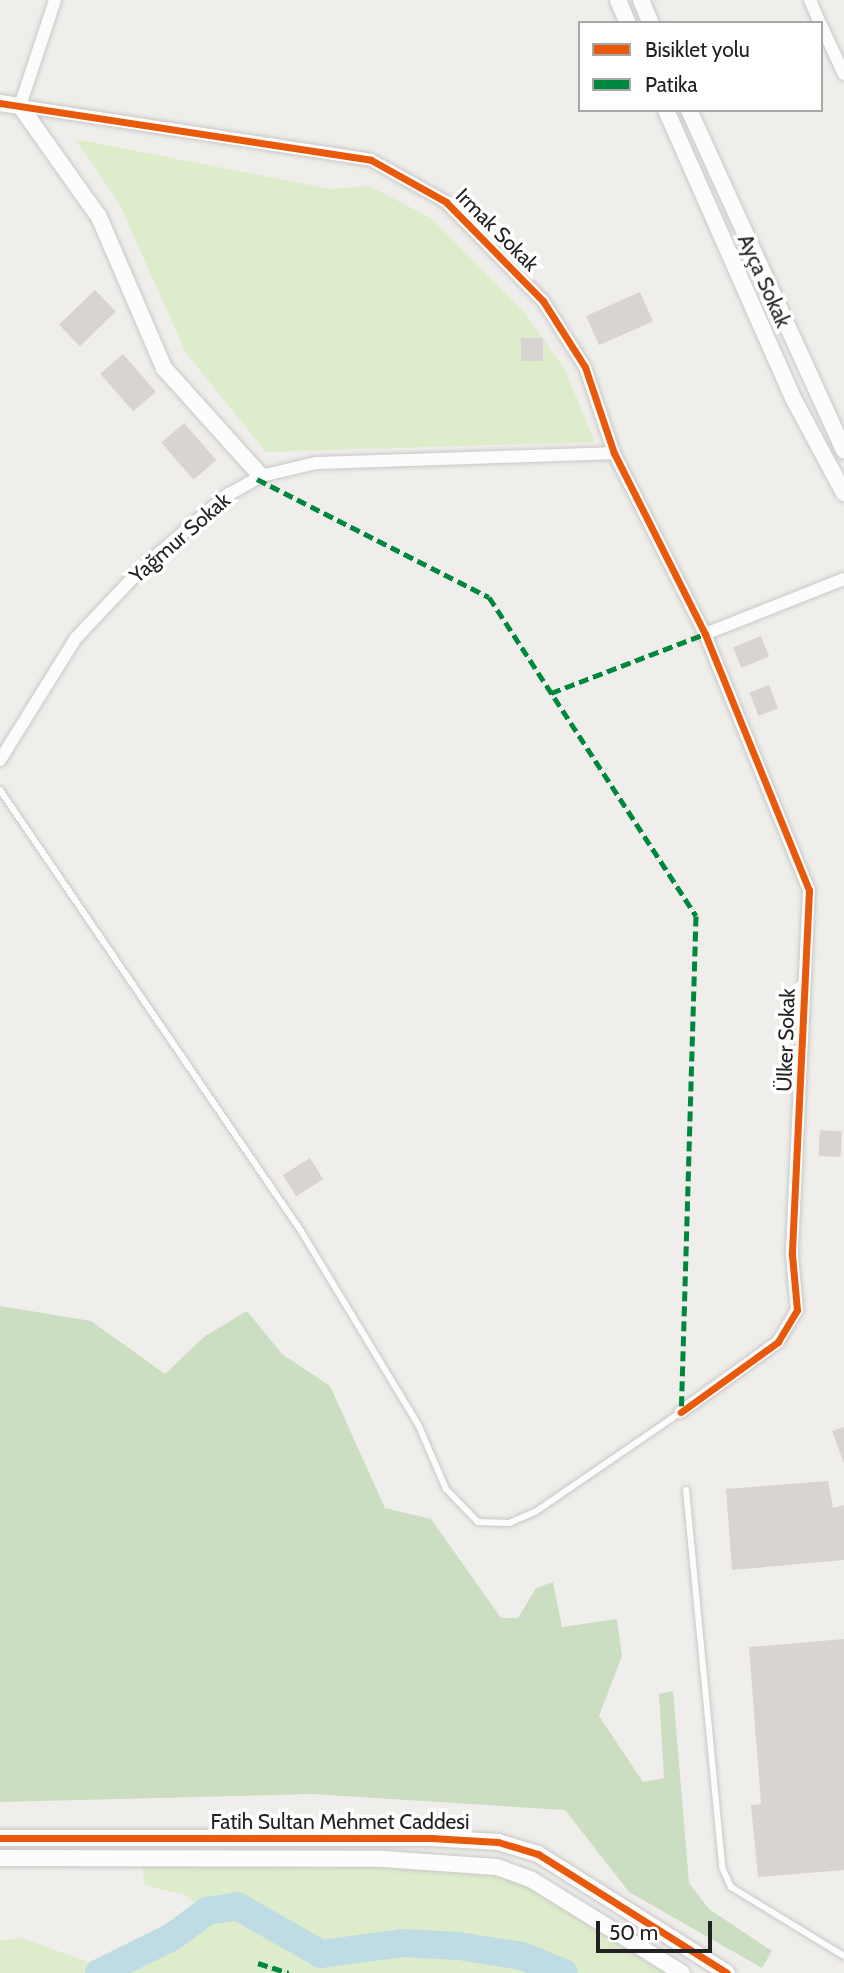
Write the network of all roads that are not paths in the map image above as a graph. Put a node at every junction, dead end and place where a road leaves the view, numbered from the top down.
1 (55, 0) edge
2 (618, 0) edge
3 (641, 0) edge
4 (810, 0) edge
5 (627, 21) edge
6 (650, 21) edge
7 (820, 21) edge
8 (823, 28) edge
9 (844, 75) edge
10 (0, 103) edge
11 (20, 106) junction
12 (667, 112) edge
13 (690, 112) edge
14 (844, 450) edge
15 (614, 453) junction
16 (261, 476) junction
17 (844, 493) edge
18 (844, 579) edge
19 (705, 634) junction
20 (0, 760) edge
21 (0, 790) edge
22 (681, 1412) joint
23 (686, 1490) dead end
24 (0, 1838) edge
25 (0, 1858) edge
26 (844, 1956) edge
27 (682, 1973) edge
28 (727, 1973) edge

1 - 11 street
2 - 5 street
3 - 6 street
4 - 7 street
8 - 9 street
10 - 11 street
11 - 15 street, Irmak Sokak
11 - 16 street
12 - 17 street, Ayça Sokak
13 - 14 street, Ayça Sokak
15 - 16 street, Yağmur Sokak
15 - 19 street, Irmak Sokak
16 - 20 street, Yağmur Sokak
18 - 19 street
19 - 22 street, Ülker Sokak
21 - 22 lane
23 - 26 lane
24 - 28 street, Fatih Sultan Mehmet Caddesi
25 - 27 street, Fatih Sultan Mehmet Caddesi

